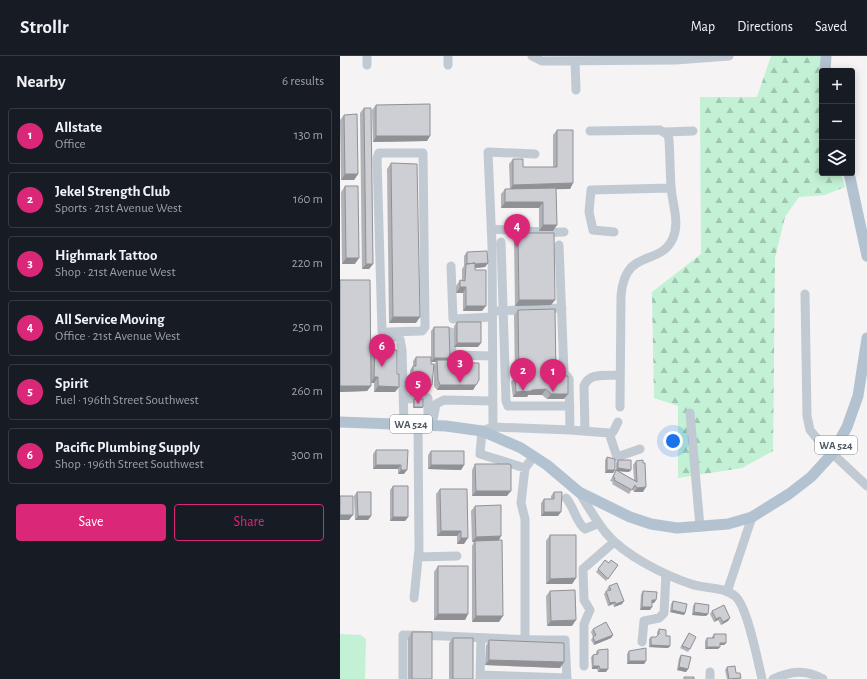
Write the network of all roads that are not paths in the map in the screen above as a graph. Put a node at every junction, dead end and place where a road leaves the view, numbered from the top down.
1 (729, 56) edge
2 (826, 56) edge
3 (532, 57) edge
4 (576, 61) junction
5 (825, 68) edge
6 (576, 90) dead end
7 (590, 131) dead end
8 (693, 131) dead end
9 (665, 132) junction
10 (535, 154) dead end
11 (850, 176) edge
12 (671, 188) junction
13 (491, 229) junction
14 (564, 232) dead end
15 (614, 232) dead end
16 (501, 242) dead end
17 (559, 245) dead end
18 (867, 256) edge
19 (451, 266) dead end
20 (805, 294) dead end
21 (562, 308) junction
22 (503, 310) junction
23 (492, 314) junction
24 (388, 332) junction
25 (451, 332) edge
26 (867, 338) edge
27 (492, 356) junction
28 (620, 375) junction
29 (492, 381) junction
30 (505, 381) junction
31 (404, 399) junction
32 (492, 401) junction
33 (570, 406) junction
34 (620, 407) dead end
35 (690, 414) dead end
36 (340, 422) edge
37 (618, 422) dead end
38 (404, 424) junction
39 (426, 424) junction
40 (493, 427) junction
41 (570, 430) junction
42 (482, 431) junction
43 (585, 431) junction
44 (609, 434) junction
45 (640, 449) dead end
46 (832, 454) junction
47 (533, 457) junction
48 (525, 468) junction
49 (867, 486) edge
50 (579, 492) junction
51 (566, 498) dead end
52 (752, 517) junction
53 (599, 523) junction
54 (700, 527) junction
55 (614, 542) junction
56 (457, 556) dead end
57 (418, 557) junction
58 (666, 574) junction
59 (731, 594) junction
60 (414, 598) dead end
61 (481, 638) junction
62 (525, 641) junction
63 (642, 642) dead end
64 (584, 666) dead end
65 (480, 677) edge
66 (567, 678) edge
67 (403, 679) edge
68 (762, 679) edge
69 (773, 679) edge
70 (822, 679) edge

1 - 4 street
2 - 5 main road
3 - 4 street
4 - 6 street
7 - 9 street
8 - 9 street
9 - 12 street
10 - 13 street
11 - 18 main road
12 - 15 street
12 - 28 street
13 - 14 street
13 - 23 street
16 - 22 street
17 - 21 street
19 - 23 street
20 - 46 street
21 - 22 street
21 - 33 street
22 - 23 street
22 - 30 street
23 - 27 street
24 - 24 street
24 - 31 street
25 - 27 street
26 - 46 main road, WA 524
27 - 29 street
28 - 34 street
28 - 43 street
29 - 30 street
29 - 32 street
30 - 33 street
31 - 38 street
31 - 39 street
32 - 39 street
32 - 40 street
33 - 41 street
35 - 54 street
36 - 38 main road, WA 524
37 - 44 street
38 - 39 main road, WA 524
39 - 42 main road, WA 524
39 - 57 street
40 - 41 street
40 - 42 street
41 - 43 street
42 - 47 main road, WA 524
42 - 48 street
43 - 44 street
44 - 45 street
46 - 49 street
46 - 52 main road, WA 524
47 - 48 street
47 - 50 main road, WA 524
48 - 62 street
50 - 53 street
50 - 54 main road, WA 524
51 - 53 street
52 - 54 main road, WA 524
52 - 59 street
53 - 55 street
55 - 58 street
55 - 64 street
56 - 57 street
57 - 60 street
58 - 59 street
58 - 63 street
59 - 68 street
61 - 62 street
61 - 65 street
61 - 67 street
62 - 66 street
65 - 66 street
69 - 70 street

